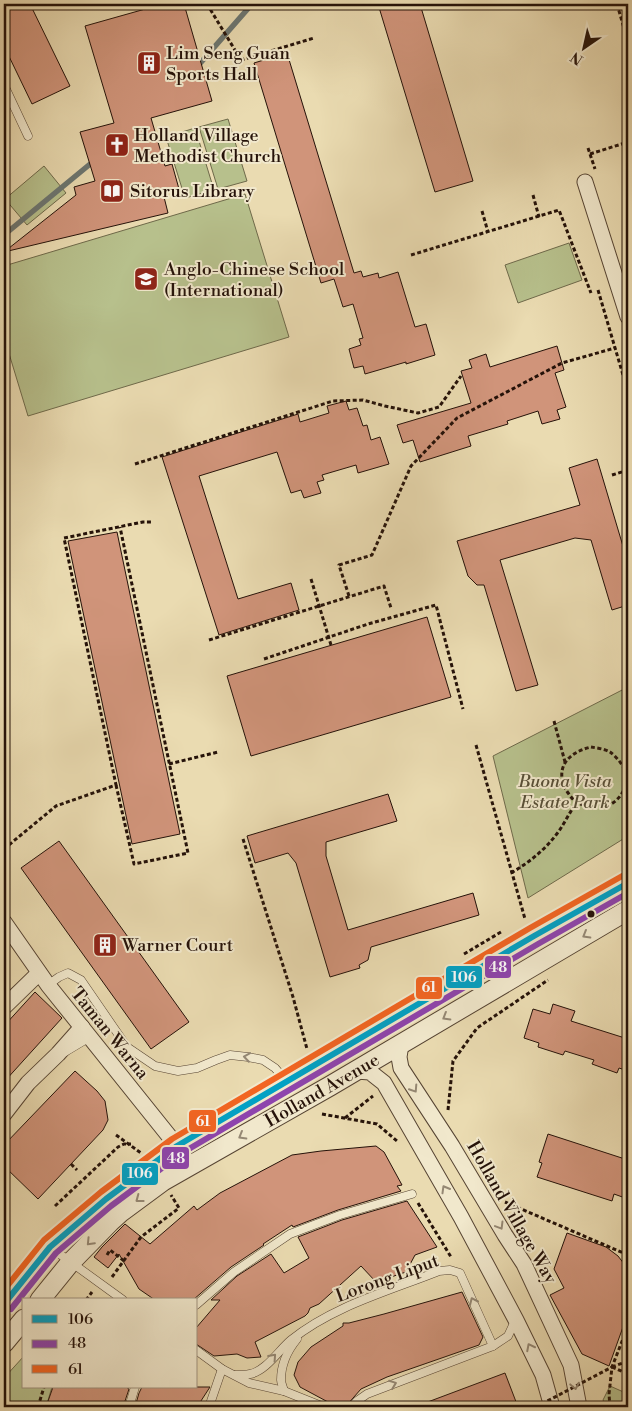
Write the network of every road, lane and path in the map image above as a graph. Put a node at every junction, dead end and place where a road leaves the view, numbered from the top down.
1 (208, 4) edge
2 (617, 4) edge
3 (314, 38) dead end
4 (628, 42) edge
5 (4, 86) edge
6 (28, 136) dead end
7 (628, 142) edge
8 (590, 154) dead end
9 (585, 182) dead end
10 (533, 195) dead end
11 (482, 211) dead end
12 (539, 217) junction
13 (488, 232) junction
14 (411, 255) dead end
15 (598, 290) dead end
16 (591, 293) dead end
17 (628, 317) edge
18 (615, 348) junction
19 (461, 376) dead end
20 (628, 392) edge
21 (135, 464) dead end
22 (628, 470) edge
23 (612, 475) dead end
24 (152, 522) dead end
25 (120, 527) junction
26 (311, 579) dead end
27 (350, 596) junction
28 (319, 606) junction
29 (392, 608) dead end
30 (328, 637) junction
31 (209, 640) dead end
32 (331, 645) dead end
33 (264, 659) dead end
34 (463, 709) dead end
35 (554, 721) dead end
36 (476, 745) dead end
37 (218, 752) dead end
38 (565, 762) junction
39 (169, 764) junction
40 (116, 785) junction
41 (576, 803) junction
42 (243, 839) dead end
43 (4, 849) edge
44 (511, 873) junction
45 (628, 883) edge
46 (628, 910) edge
47 (525, 920) dead end
48 (4, 922) edge
49 (39, 973) junction
50 (48, 986) junction
51 (4, 1007) edge
52 (477, 1028) dead end
53 (86, 1032) junction
54 (401, 1044) junction
55 (308, 1052) dead end
56 (356, 1071) junction
57 (287, 1082) junction
58 (375, 1094) dead end
59 (447, 1112) dead end
60 (4, 1114) edge
61 (322, 1114) dead end
62 (344, 1118) junction
63 (116, 1135) dead end
64 (397, 1141) dead end
65 (131, 1144) junction
66 (177, 1146) junction
67 (71, 1164) dead end
68 (151, 1165) junction
69 (190, 1165) junction
70 (77, 1170) dead end
71 (170, 1193) dead end
72 (412, 1194) joint
73 (501, 1200) dead end
74 (55, 1206) dead end
75 (50, 1247) junction
76 (107, 1255) dead end
77 (628, 1255) edge
78 (124, 1260) junction
79 (70, 1263) junction
80 (460, 1272) junction
81 (108, 1281) dead end
82 (94, 1289) dead end
83 (42, 1298) edge
84 (87, 1298) edge
85 (120, 1298) edge
86 (198, 1303) edge
87 (4, 1304) edge
88 (516, 1320) junction
89 (22, 1322) edge
90 (628, 1326) edge
91 (308, 1329) junction
92 (4, 1344) edge
93 (493, 1346) junction
94 (198, 1351) edge
95 (628, 1361) edge
96 (612, 1368) junction
97 (222, 1369) junction
98 (628, 1374) edge
99 (235, 1375) junction
100 (44, 1388) edge
101 (135, 1388) edge
102 (284, 1391) junction
103 (38, 1407) edge
104 (128, 1407) edge
105 (209, 1407) edge
106 (324, 1407) edge
107 (351, 1407) edge
108 (536, 1407) edge
109 (552, 1407) edge
110 (579, 1407) edge
111 (610, 1407) edge

1 - 3 path
2 - 4 path
5 - 6 lane
7 - 8 path
9 - 17 street
10 - 12 path
11 - 13 path
12 - 13 path
12 - 16 path
13 - 14 path
15 - 18 path
18 - 20 path
18 - 27 path
19 - 21 path
22 - 23 path
24 - 25 path
25 - 39 path
25 - 40 path
26 - 28 path
27 - 28 path
27 - 29 path
28 - 30 path
28 - 31 path
30 - 32 path
30 - 33 path
30 - 34 path
35 - 38 path
36 - 44 path
37 - 39 path
38 - 41 path
38 - 41 path
39 - 40 path
40 - 43 path
41 - 44 path
42 - 55 path
44 - 47 path
45 - 57 street, Holland Avenue
46 -> 54 street, Holland Avenue
48 - 49 street, Taman Warna
49 - 50 street, Taman Warna
49 - 51 street
50 - 53 street, Taman Warna
57 -> 50 lane
52 - 59 path
53 - 60 street
53 - 66 street, Taman Warna
54 - 56 street, Holland Avenue
54 -> 110 street, Holland Village Way
56 -> 69 street, Holland Avenue
88 -> 56 street
57 - 66 street, Holland Avenue
58 - 62 path
61 - 62 path
62 - 64 path
63 - 65 path
65 - 68 path
65 - 74 path
66 - 68 street, Holland Avenue
66 - 69 street, Taman Warna
67 - 70 path
68 - 75 street, Holland Avenue
69 -> 79 street, Holland Avenue
71 - 78 path
72 - 80 path
72 - 86 lane
73 - 77 path
75 - 79 lane
75 - 87 street, Holland Avenue
76 - 78 path
78 - 81 path
79 - 83 street, Holland Avenue
79 - 85 lane
80 - 91 lane, Lorong Liput
93 -> 80 lane, Lorong Liput
82 - 84 path
88 - 93 lane
109 -> 88 street
89 - 92 street
90 - 96 path
99 -> 91 lane, Lorong Liput
91 - 102 lane, Lorong Liput
107 -> 93 lane
94 - 97 lane
95 - 96 path
96 - 98 path
96 - 108 path, bridge
96 - 111 path
97 - 99 lane
97 - 105 lane
99 - 102 lane
100 - 103 path
101 - 104 lane
102 - 106 lane

